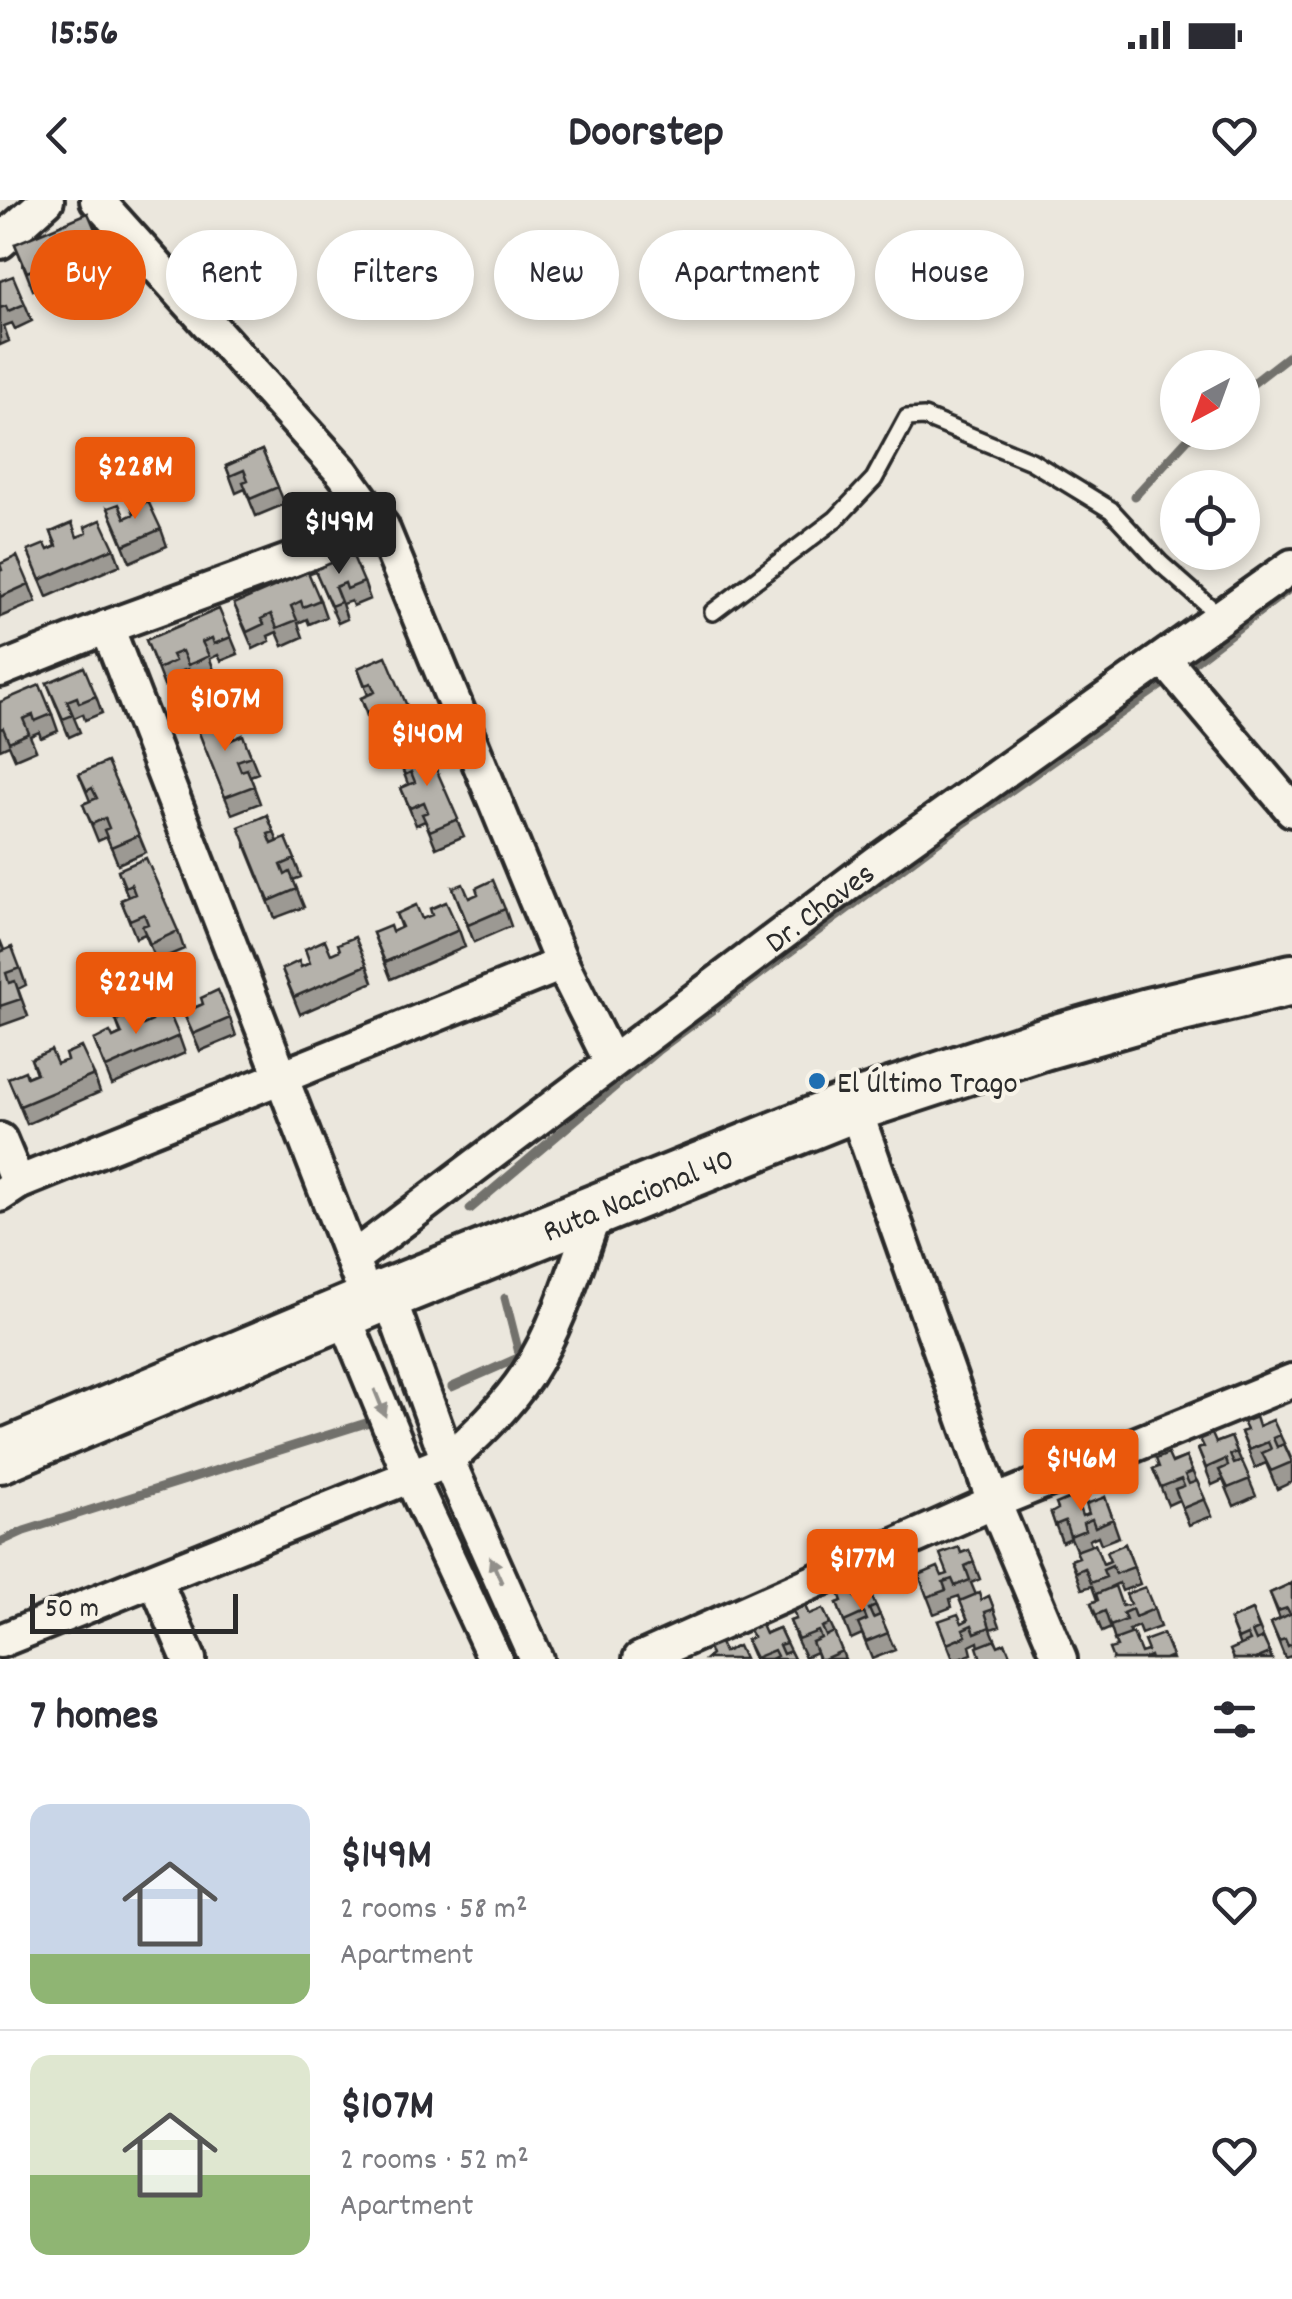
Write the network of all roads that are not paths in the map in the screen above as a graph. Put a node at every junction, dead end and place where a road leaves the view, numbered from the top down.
1 (47, 200) edge
2 (97, 200) edge
3 (0, 242) edge
4 (382, 527) junction
5 (1292, 566) edge
6 (713, 612) dead end
7 (1221, 617) junction
8 (107, 627) junction
9 (1164, 659) junction
10 (0, 670) edge
11 (1292, 810) edge
12 (562, 964) junction
13 (1292, 980) edge
14 (611, 1062) junction
15 (282, 1076) junction
16 (854, 1106) junction
17 (0, 1140) edge
18 (9, 1189) edge
19 (596, 1210) junction
20 (362, 1292) junction
21 (1292, 1381) edge
22 (0, 1457) edge
23 (448, 1460) junction
24 (410, 1476) junction
25 (994, 1502) junction
26 (156, 1580) junction
27 (0, 1641) edge
28 (189, 1659) edge
29 (494, 1659) edge
30 (536, 1659) edge
31 (640, 1659) edge
32 (1060, 1659) edge

1 - 3 street
2 - 4 street
4 - 8 street
4 - 12 street
5 - 7 street, Dr. Chaves
6 - 7 lane
7 - 9 street, Dr. Chaves
8 - 10 street
8 - 15 street
9 - 11 street
9 - 14 street, Dr. Chaves
12 - 14 street
12 - 15 street
13 - 16 main road, Ruta Nacional 40
14 - 20 street, Dr. Chaves
15 - 18 street
15 - 20 street
16 - 19 main road, Ruta Nacional 40
16 - 25 street
17 - 18 street
19 - 20 main road, Ruta Nacional 40
19 - 23 street
20 - 22 main road, Ruta Nacional 40
20 - 23 street
20 -> 24 street
21 - 25 street
23 - 24 street
30 -> 23 street
24 - 26 street
24 - 29 street
25 - 31 street
25 - 32 street
26 - 27 street
26 - 28 street

